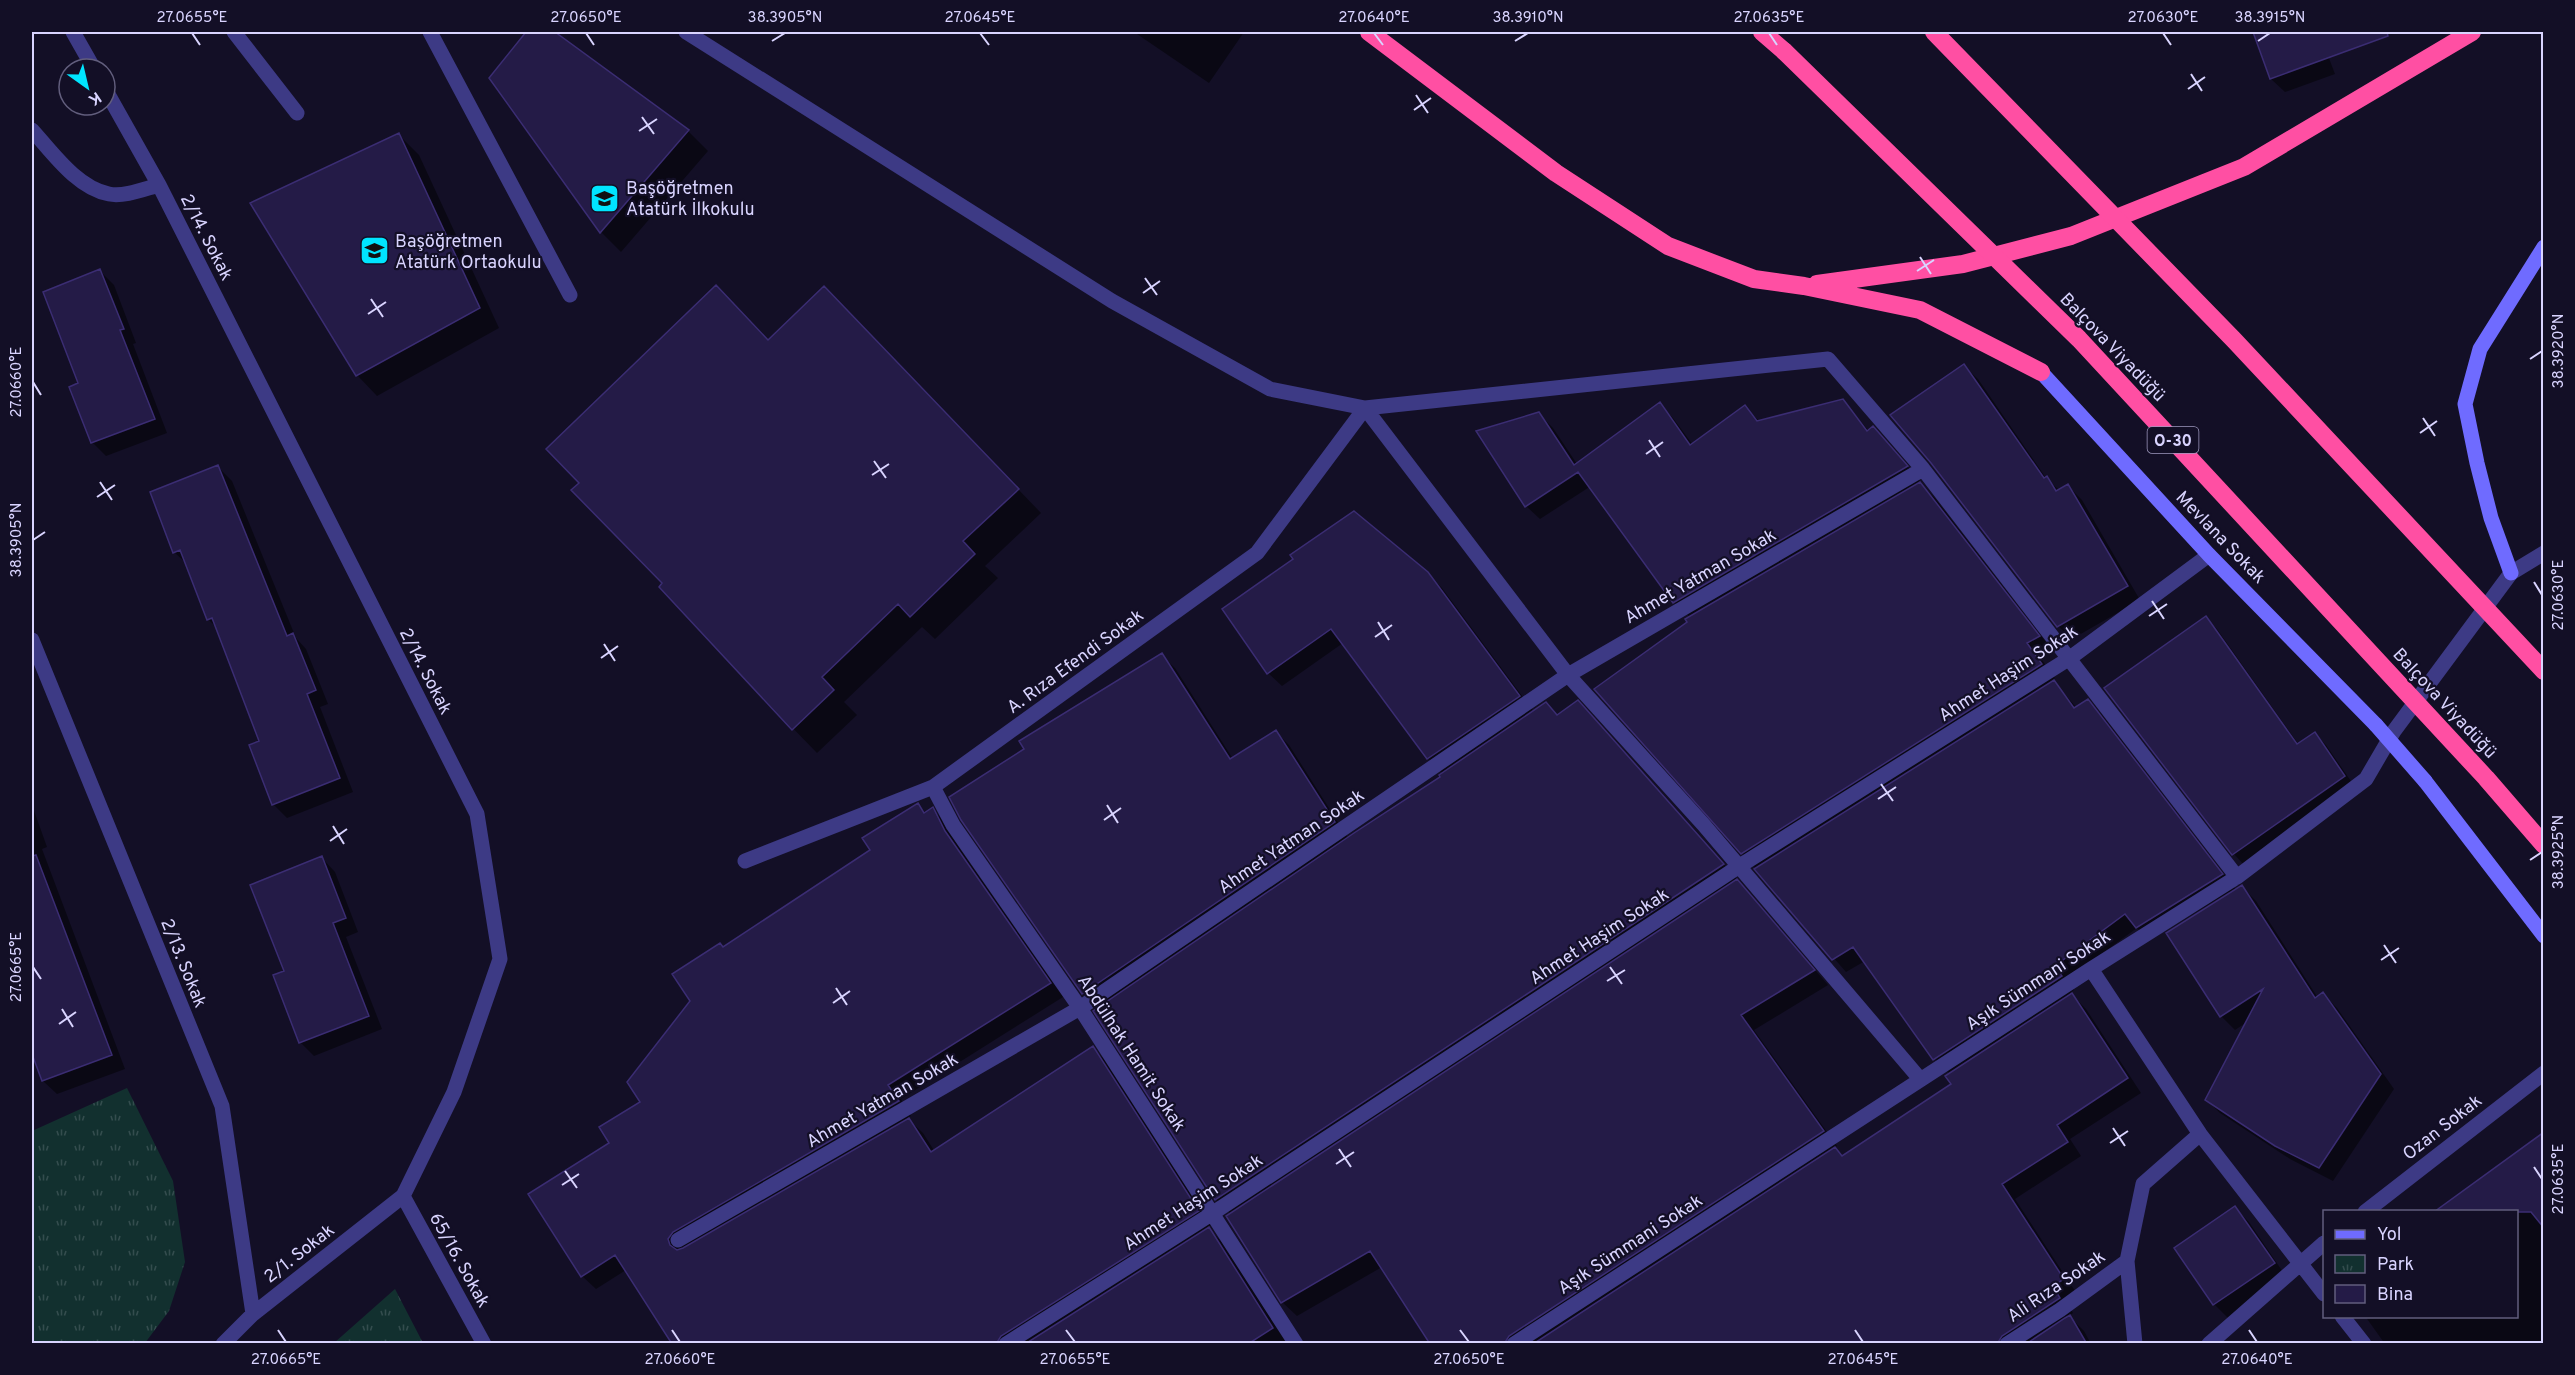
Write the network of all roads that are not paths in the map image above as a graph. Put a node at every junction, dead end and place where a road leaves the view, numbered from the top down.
1 (73, 32) edge
2 (234, 32) edge
3 (430, 32) edge
4 (686, 32) edge
5 (1369, 32) edge
6 (1762, 32) edge
7 (1934, 32) edge
8 (2472, 32) edge
9 (87, 57) edge
10 (117, 110) edge
11 (297, 113) dead end
12 (32, 130) edge
13 (159, 185) junction
14 (2544, 247) edge
15 (1804, 286) junction
16 (570, 295) dead end
17 (2041, 372) joint
18 (1365, 408) junction
19 (1923, 469) junction
20 (2544, 553) edge
21 (2209, 555) junction
22 (2511, 573) junction
23 (32, 640) edge
24 (2070, 658) junction
25 (2544, 671) edge
26 (1568, 675) junction
27 (933, 787) junction
28 (2544, 845) edge
29 (745, 861) dead end
30 (1738, 867) junction
31 (2237, 877) junction
32 (2544, 936) edge
33 (2091, 969) junction
34 (1080, 1008) junction
35 (2544, 1073) edge
36 (1920, 1078) junction
37 (2200, 1134) junction
38 (403, 1196) junction
39 (2368, 1210) edge
40 (1213, 1213) junction
41 (678, 1240) dead end
42 (2323, 1245) edge
43 (2127, 1261) junction
44 (2300, 1262) junction
45 (2323, 1291) edge
46 (253, 1314) junction
47 (2343, 1318) edge
48 (223, 1344) edge
49 (484, 1344) edge
50 (1006, 1344) edge
51 (1296, 1344) edge
52 (1514, 1344) edge
53 (2007, 1344) edge
54 (2135, 1344) edge
55 (2209, 1344) edge
56 (2364, 1344) edge

1 - 9 street
2 - 11 street
3 - 16 street
4 - 18 street
5 - 15 highway
6 - 28 highway, Balçova Viyadüğü / O-30, bridge
7 - 25 highway, bridge
8 - 15 highway
10 - 13 street, 2/14. Sokak
12 - 13 street, 2/14. Sokak
13 - 38 street, 2/14. Sokak
14 - 22 main road
15 - 17 highway
17 - 21 main road, Mevlana Sokak
18 - 19 street
18 - 26 street
18 - 27 street, A. Rıza Efendi Sokak
19 - 24 street
19 - 26 street, Ahmet Yatman Sokak
20 - 22 street
21 - 24 street, Ahmet Haşim Sokak
21 - 32 main road, Mevlana Sokak, bridge
22 - 31 street, Aşık Sümmani Sokak
23 - 46 street, 2/13. Sokak
24 - 30 street, Ahmet Haşim Sokak
24 - 31 street
26 - 30 street
26 - 34 street, Ahmet Yatman Sokak
27 - 29 street, A. Rıza Efendi Sokak
27 - 34 street, Abdülhak Hamit Sokak
30 - 36 street
30 - 40 street, Ahmet Haşim Sokak
31 - 33 street, Aşık Sümmani Sokak
33 - 36 street, Aşık Sümmani Sokak
33 - 37 street
34 - 40 street, Abdülhak Hamit Sokak
34 - 41 street, Ahmet Yatman Sokak
35 - 39 street, Ozan Sokak
36 - 52 street, Aşık Sümmani Sokak
37 - 43 street
37 - 44 street
38 - 46 street, 2/1. Sokak
38 - 49 street, 65/16. Sokak
40 - 50 street, Ahmet Haşim Sokak
40 - 51 street, Abdülhak Hamit Sokak
42 - 44 street
43 - 53 street, Ali Rıza Sokak
43 - 54 street
44 - 45 street
44 - 55 street
46 - 48 street, 2/1. Sokak
47 - 56 street

